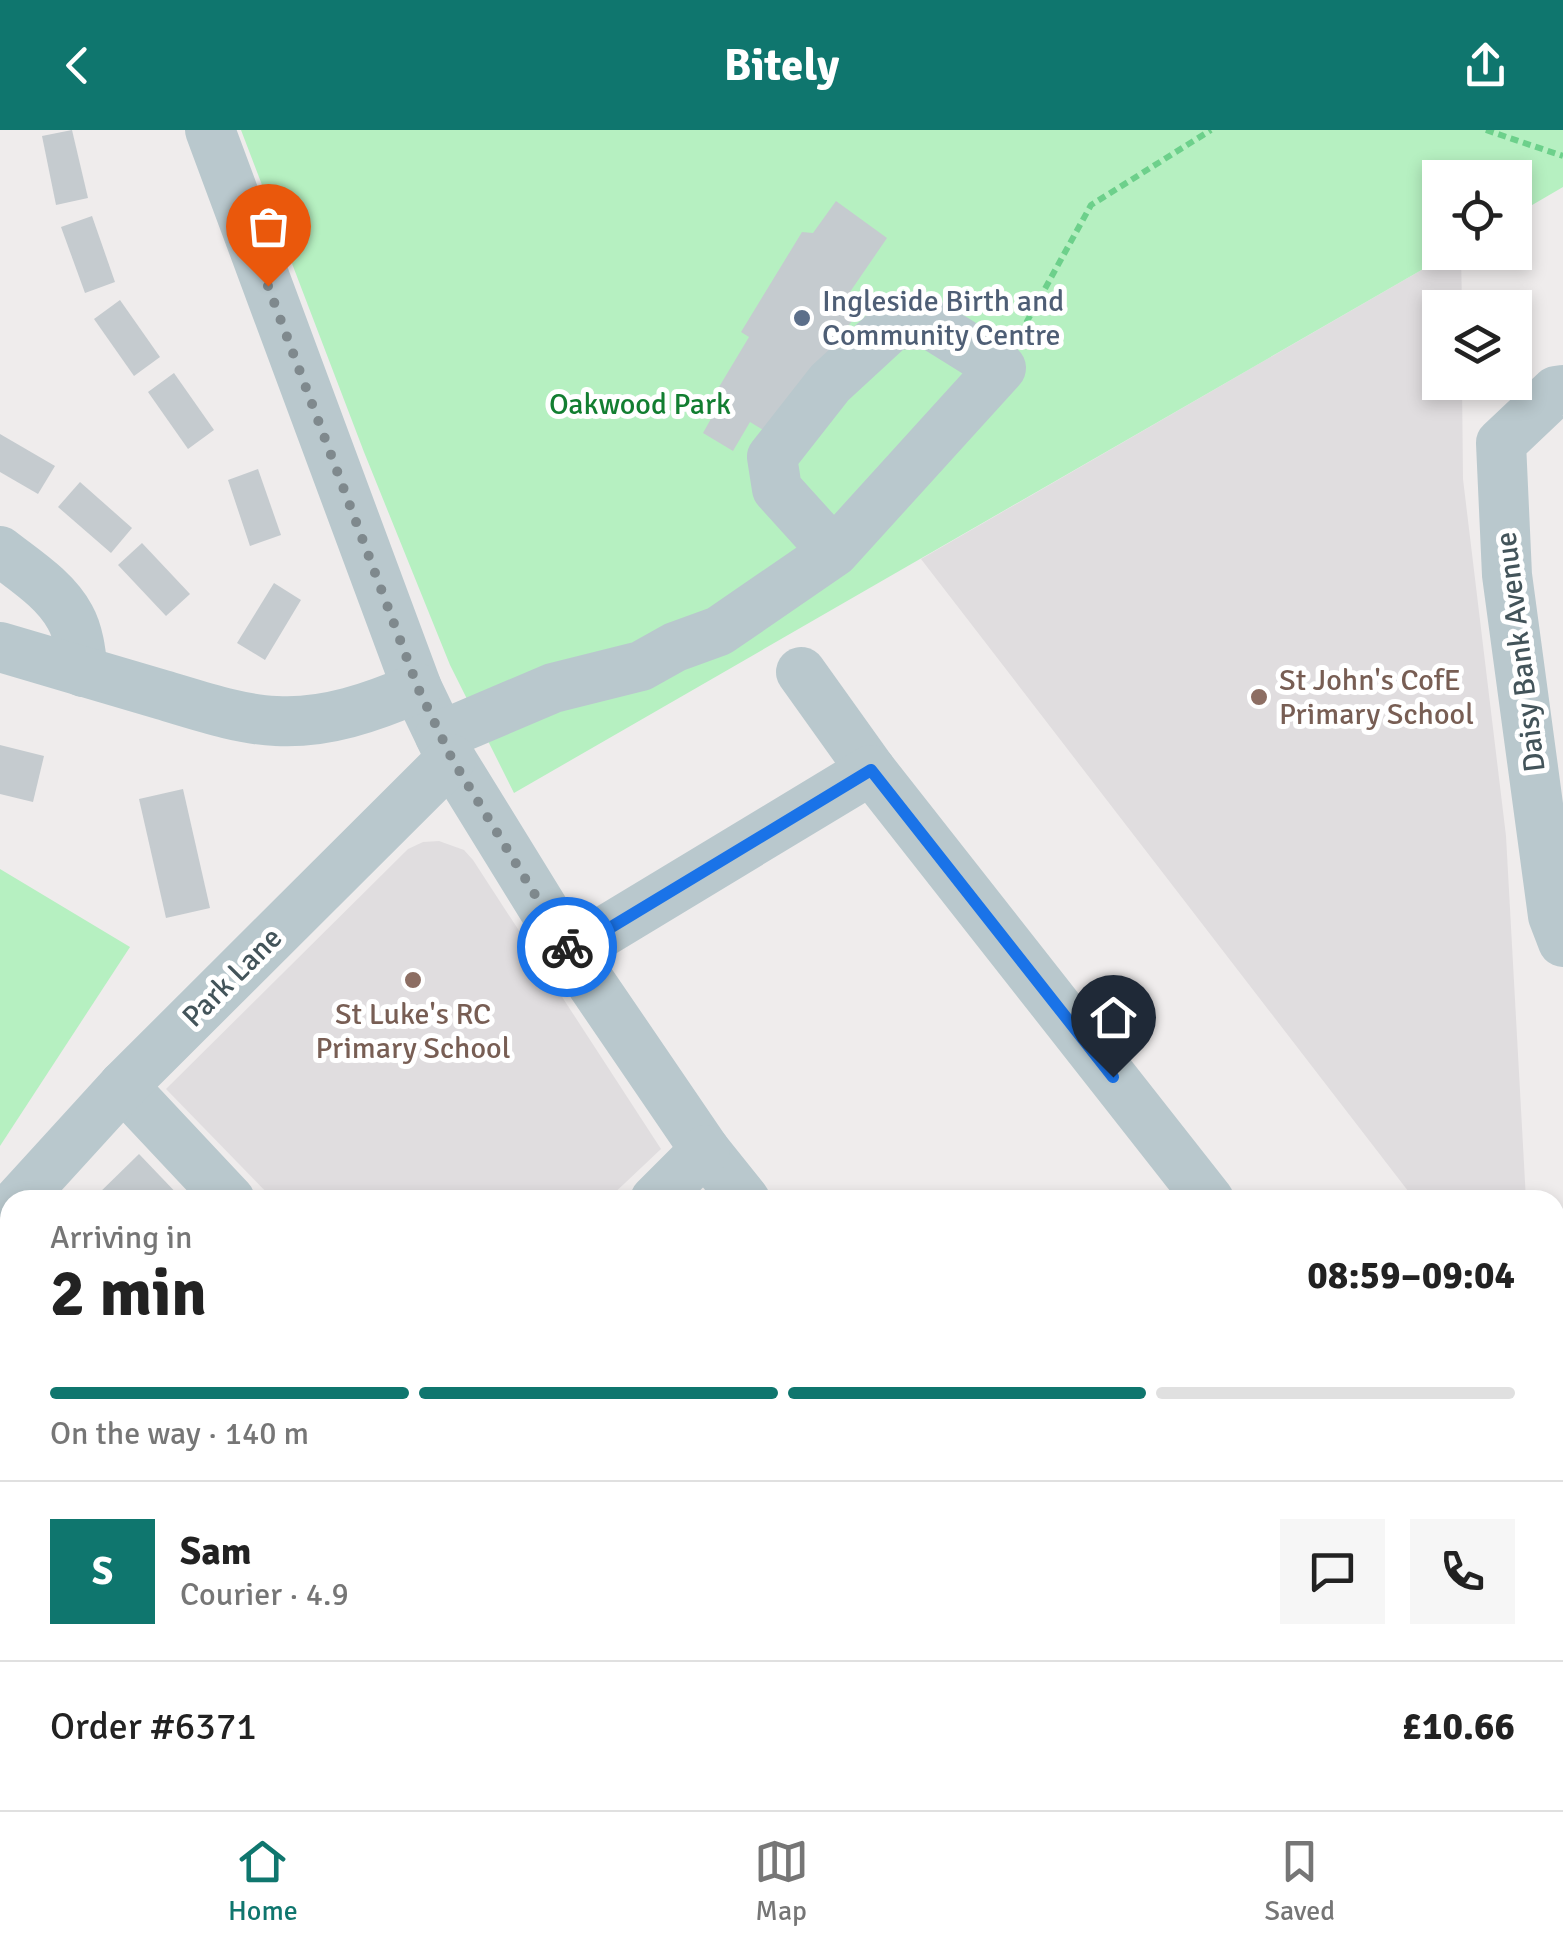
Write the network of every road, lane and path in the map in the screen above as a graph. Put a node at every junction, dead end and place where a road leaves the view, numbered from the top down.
1 (210, 130) edge
2 (1212, 130) edge
3 (1486, 130) edge
4 (1563, 156) edge
5 (1001, 368) junction
6 (1563, 390) edge
7 (0, 552) edge
8 (834, 552) junction
9 (0, 647) edge
10 (83, 672) junction
11 (801, 672) dead end
12 (418, 688) junction
13 (446, 748) junction
14 (871, 770) junction
15 (1563, 942) edge
16 (570, 952) junction
17 (123, 1086) junction
18 (705, 1150) junction
19 (28, 1190) edge
20 (221, 1190) edge
21 (665, 1190) edge
22 (738, 1190) edge
23 (1202, 1190) edge

1 - 12 street
2 - 5 path
3 - 4 path
5 - 8 street
5 - 8 street
6 - 15 street, Daisy Bank Avenue
7 - 10 street
8 - 13 street
9 - 10 street
10 - 12 street
11 - 14 street
12 - 13 street
13 - 16 street
13 - 17 street, Park Lane
14 - 16 street
14 - 23 street
16 - 18 street
17 - 19 street, Park Lane
17 - 20 street
18 - 21 street
18 - 22 street

